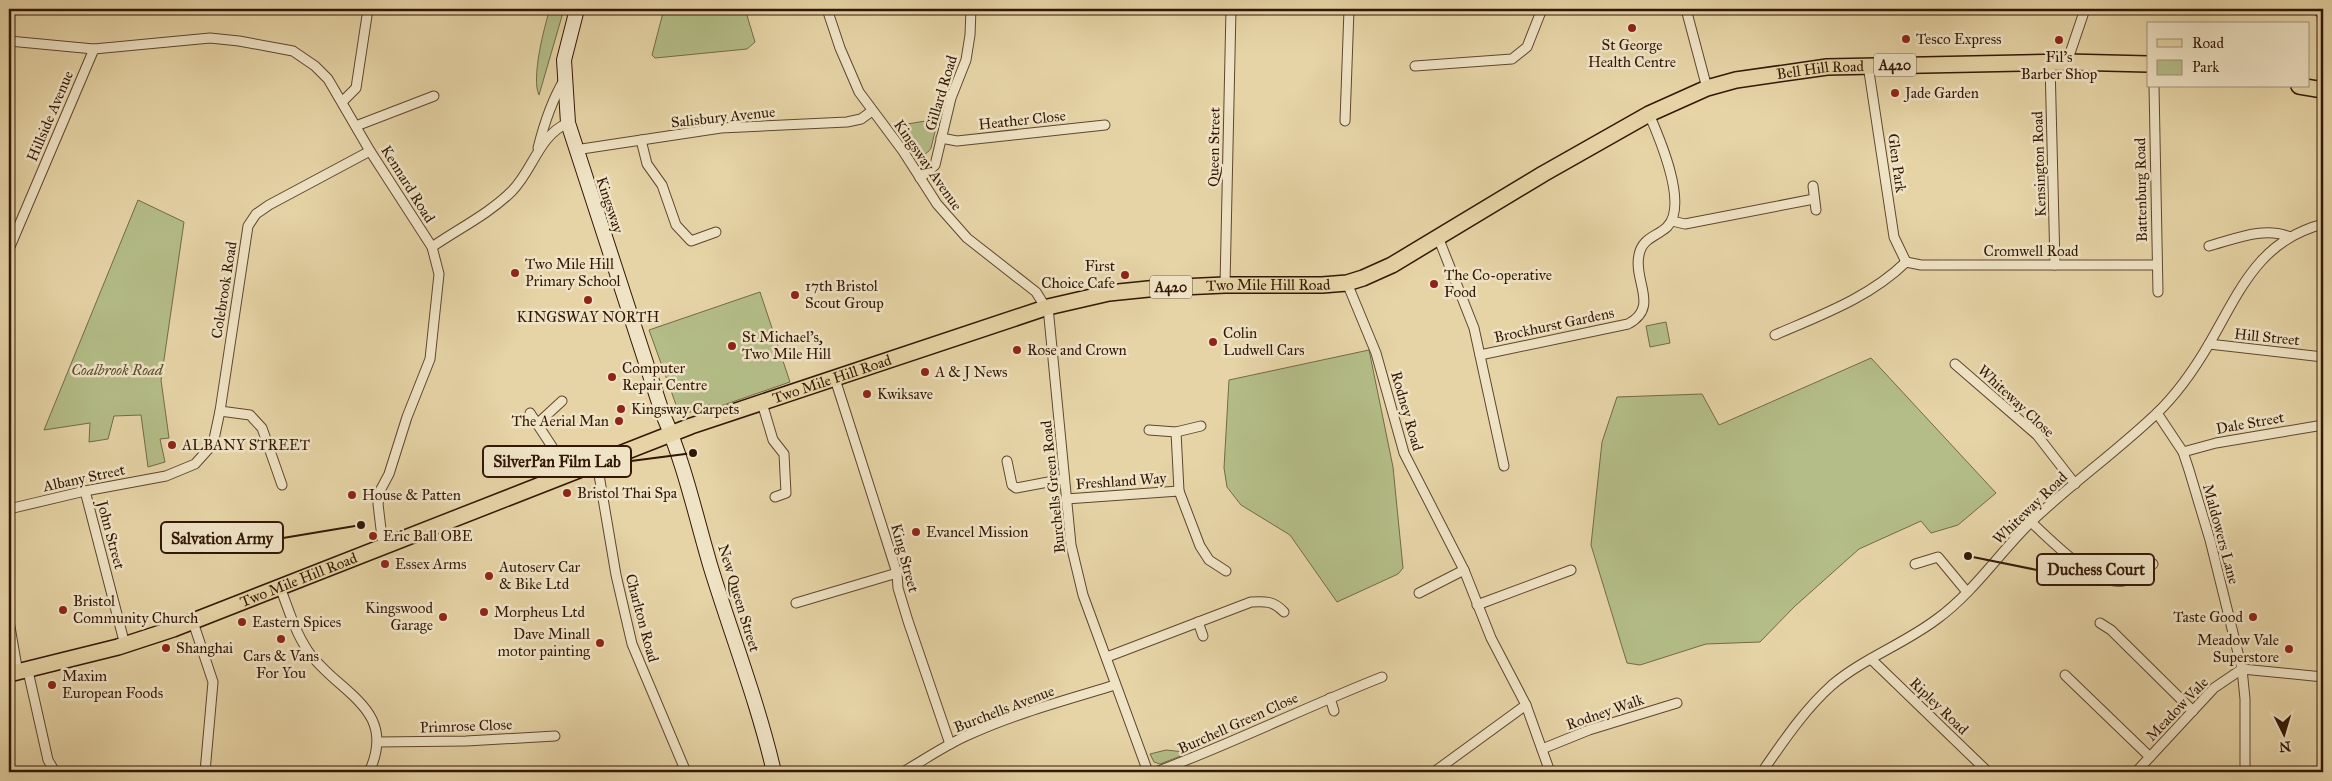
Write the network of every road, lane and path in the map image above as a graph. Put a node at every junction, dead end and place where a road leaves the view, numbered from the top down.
1 (368, 9) edge
2 (577, 9) edge
3 (827, 9) edge
4 (971, 9) edge
5 (1230, 9) edge
6 (1348, 9) edge
7 (1542, 9) edge
8 (1686, 9) edge
9 (2085, 9) edge
10 (2317, 9) edge
11 (2323, 16) edge
12 (9, 41) edge
13 (94, 49) junction
14 (2068, 62) junction
15 (2050, 63) junction
16 (2147, 64) edge
17 (1868, 65) junction
18 (1415, 66) dead end
19 (564, 80) junction
20 (1707, 88) junction
21 (2154, 88) edge
22 (2310, 88) edge
23 (2323, 90) edge
24 (434, 96) dead end
25 (342, 101) junction
26 (872, 111) junction
27 (1648, 114) junction
28 (1345, 121) dead end
29 (568, 123) junction
30 (1105, 125) dead end
31 (356, 126) junction
32 (941, 138) junction
33 (641, 140) junction
34 (575, 150) junction
35 (370, 151) junction
36 (536, 156) junction
37 (920, 178) junction
38 (1813, 186) dead end
39 (1814, 199) junction
40 (1816, 210) dead end
41 (1672, 221) junction
42 (2323, 224) edge
43 (716, 232) dead end
44 (1438, 237) junction
45 (2290, 237) junction
46 (2209, 246) dead end
47 (432, 247) junction
48 (9, 249) edge
49 (1906, 262) junction
50 (2156, 264) junction
51 (2055, 265) junction
52 (1346, 283) junction
53 (1225, 285) junction
54 (2158, 292) dead end
55 (1047, 308) junction
56 (1775, 335) dead end
57 (2208, 344) junction
58 (1480, 355) junction
59 (2323, 357) edge
60 (1955, 364) dead end
61 (835, 379) junction
62 (562, 401) dead end
63 (762, 403) junction
64 (220, 411) junction
65 (2157, 413) junction
66 (530, 414) dead end
67 (537, 424) junction
68 (2323, 425) edge
69 (1201, 426) dead end
70 (1149, 430) dead end
71 (1176, 432) junction
72 (672, 434) junction
73 (2183, 452) junction
74 (1007, 461) dead end
75 (597, 462) junction
76 (1504, 466) dead end
77 (570, 474) junction
78 (166, 476) joint
79 (1064, 479) junction
80 (2075, 484) junction
81 (282, 485) dead end
82 (85, 491) junction
83 (1179, 491) junction
84 (775, 497) dead end
85 (1066, 499) junction
86 (9, 508) edge
87 (2032, 522) junction
88 (383, 546) junction
89 (1916, 564) dead end
90 (2153, 564) dead end
91 (1226, 570) dead end
92 (1464, 570) junction
93 (1570, 570) dead end
94 (897, 573) junction
95 (280, 587) junction
96 (1967, 592) junction
97 (1419, 593) dead end
98 (796, 603) dead end
99 (1478, 605) junction
100 (1284, 612) dead end
101 (9, 621) edge
102 (192, 622) junction
103 (1198, 622) junction
104 (2100, 623) dead end
105 (1203, 636) dead end
106 (125, 645) junction
107 (1107, 657) junction
108 (1871, 658) junction
109 (2242, 669) junction
110 (18, 673) edge
111 (2065, 675) dead end
112 (1382, 677) dead end
113 (2323, 678) edge
114 (1116, 685) junction
115 (1330, 698) junction
116 (1677, 703) dead end
117 (1526, 705) junction
118 (1334, 710) dead end
119 (2193, 711) junction
120 (554, 736) dead end
121 (378, 742) junction
122 (950, 744) junction
123 (1542, 749) junction
124 (2150, 757) junction
125 (907, 771) edge
126 (55, 772) edge
127 (204, 772) edge
128 (369, 772) edge
129 (686, 772) edge
130 (774, 772) edge
131 (1148, 772) edge
132 (1156, 772) edge
133 (1434, 772) edge
134 (1550, 772) edge
135 (1762, 772) edge
136 (1988, 772) edge
137 (2136, 772) edge
138 (2245, 772) edge

1 - 25 street
2 - 19 street, Kingsway
3 - 26 street, Kingsway Avenue
4 - 32 street, Gillard Road
5 - 53 street, Queen Street
6 - 28 street
7 - 18 street
8 - 20 street
9 - 14 street
10 - 11 street
12 - 13 street, Kennard Road
13 - 25 street, Kennard Road
13 - 48 street, Hillside Avenue
14 - 15 main road, Bell Hill Road / A420
14 - 16 main road, Bell Hill Road / A420
15 - 17 main road, Bell Hill Road / A420
15 - 51 street, Kensington Road
17 - 20 main road, Bell Hill Road / A420
17 - 49 street, Glen Park
19 - 29 street, Kingsway
19 - 36 street
20 - 27 main road, Bell Hill Road / A420
21 - 50 street, Battenburg Road
22 - 23 main road
24 - 31 street
25 - 31 street, Kennard Road
26 - 33 street, Salisbury Avenue
26 - 37 street, Kingsway Avenue
27 - 41 street
27 - 44 main road, Two Mile Hill Road / A420
29 - 34 street, Kingsway
29 - 36 street
30 - 32 street, Heather Close
31 - 35 street, Kennard Road
32 - 37 street, Gillard Road
33 - 34 street, Salisbury Avenue
33 - 43 street
34 - 72 street, Kingsway
35 - 47 street, Kennard Road
35 - 64 street, Colebrook Road
36 - 47 street
37 - 55 street, Kingsway Avenue
38 - 39 street
39 - 40 street
39 - 41 street
41 - 58 street, Brockhurst Gardens
42 - 45 street, Whiteway Road
44 - 52 main road, Two Mile Hill Road / A420
44 - 58 street
45 - 46 street
45 - 57 street, Whiteway Road
47 - 88 street, Kennard Road
49 - 51 street, Cromwell Road
49 - 56 street
50 - 51 street, Cromwell Road
50 - 54 street, Battenburg Road
52 - 53 main road, Two Mile Hill Road / A420
52 - 92 street, Rodney Road
53 - 55 main road, Two Mile Hill Road / A420
55 - 61 main road, Two Mile Hill Road / A420
55 - 79 street, Burchells Green Road
57 - 59 street, Hill Street
57 - 65 street, Whiteway Road
58 - 76 street
60 - 80 street, Whiteway Close
61 - 63 main road, Two Mile Hill Road / A420
61 - 94 street, King Street
62 - 67 street
63 - 72 main road, Two Mile Hill Road / A420
63 - 84 street
64 - 78 street, Colebrook Road
64 - 81 street
65 - 73 street, Maldowers Lane
65 - 80 street, Whiteway Road
66 - 67 street
67 - 77 street
68 - 73 street, Dale Street
69 - 71 street
70 - 71 street
71 - 83 street, Freshland Way
72 - 75 main road, Two Mile Hill Road / A420
72 - 130 street, New Queen Street
73 - 109 street, Maldowers Lane
74 - 79 street
75 - 77 main road, Two Mile Hill Road / A420
75 - 129 street, Charlton Road
77 - 88 main road, Two Mile Hill Road / A420
78 - 82 street, Albany Street
79 - 85 street, Burchells Green Road
80 - 87 street, Whiteway Road
82 - 86 street, Albany Street
82 - 106 street, John Street
83 - 85 street, Freshland Way
83 - 91 street, Freshland Way
85 - 107 street, Burchells Green Road
87 - 90 street
87 - 96 street, Whiteway Road
88 - 95 main road, Two Mile Hill Road / A420
89 - 96 street
92 - 97 street
92 - 99 street, Rodney Road
93 - 99 street
94 - 98 street
94 - 122 street, King Street
95 - 102 main road, Two Mile Hill Road / A420
95 - 121 street
96 - 108 street, Whiteway Road
99 - 117 street, Rodney Road
100 - 103 street
101 - 110 street
102 - 106 main road, Two Mile Hill Road / A420
102 - 127 street
103 - 105 street
103 - 107 street
104 - 119 street
106 - 110 main road, Two Mile Hill Road / A420
107 - 114 street, Burchells Green Road
108 - 135 street, Whiteway Road
108 - 136 street, Ripley Road
109 - 113 street
109 - 119 street, Meadow Vale
109 - 138 street, Maldowers Lane
110 - 126 street
111 - 124 street
112 - 115 street, Burchell Green Close
114 - 122 street, Burchells Avenue
114 - 131 street, Burchells Green Road
115 - 118 street
115 - 132 street, Burchell Green Close
116 - 123 street, Rodney Walk
117 - 123 street, Rodney Road
117 - 133 street
119 - 124 street, Meadow Vale
120 - 121 street, Primrose Close
121 - 128 street
122 - 125 street, Burchells Avenue
123 - 134 street, Rodney Road
124 - 137 street, Meadow Vale

